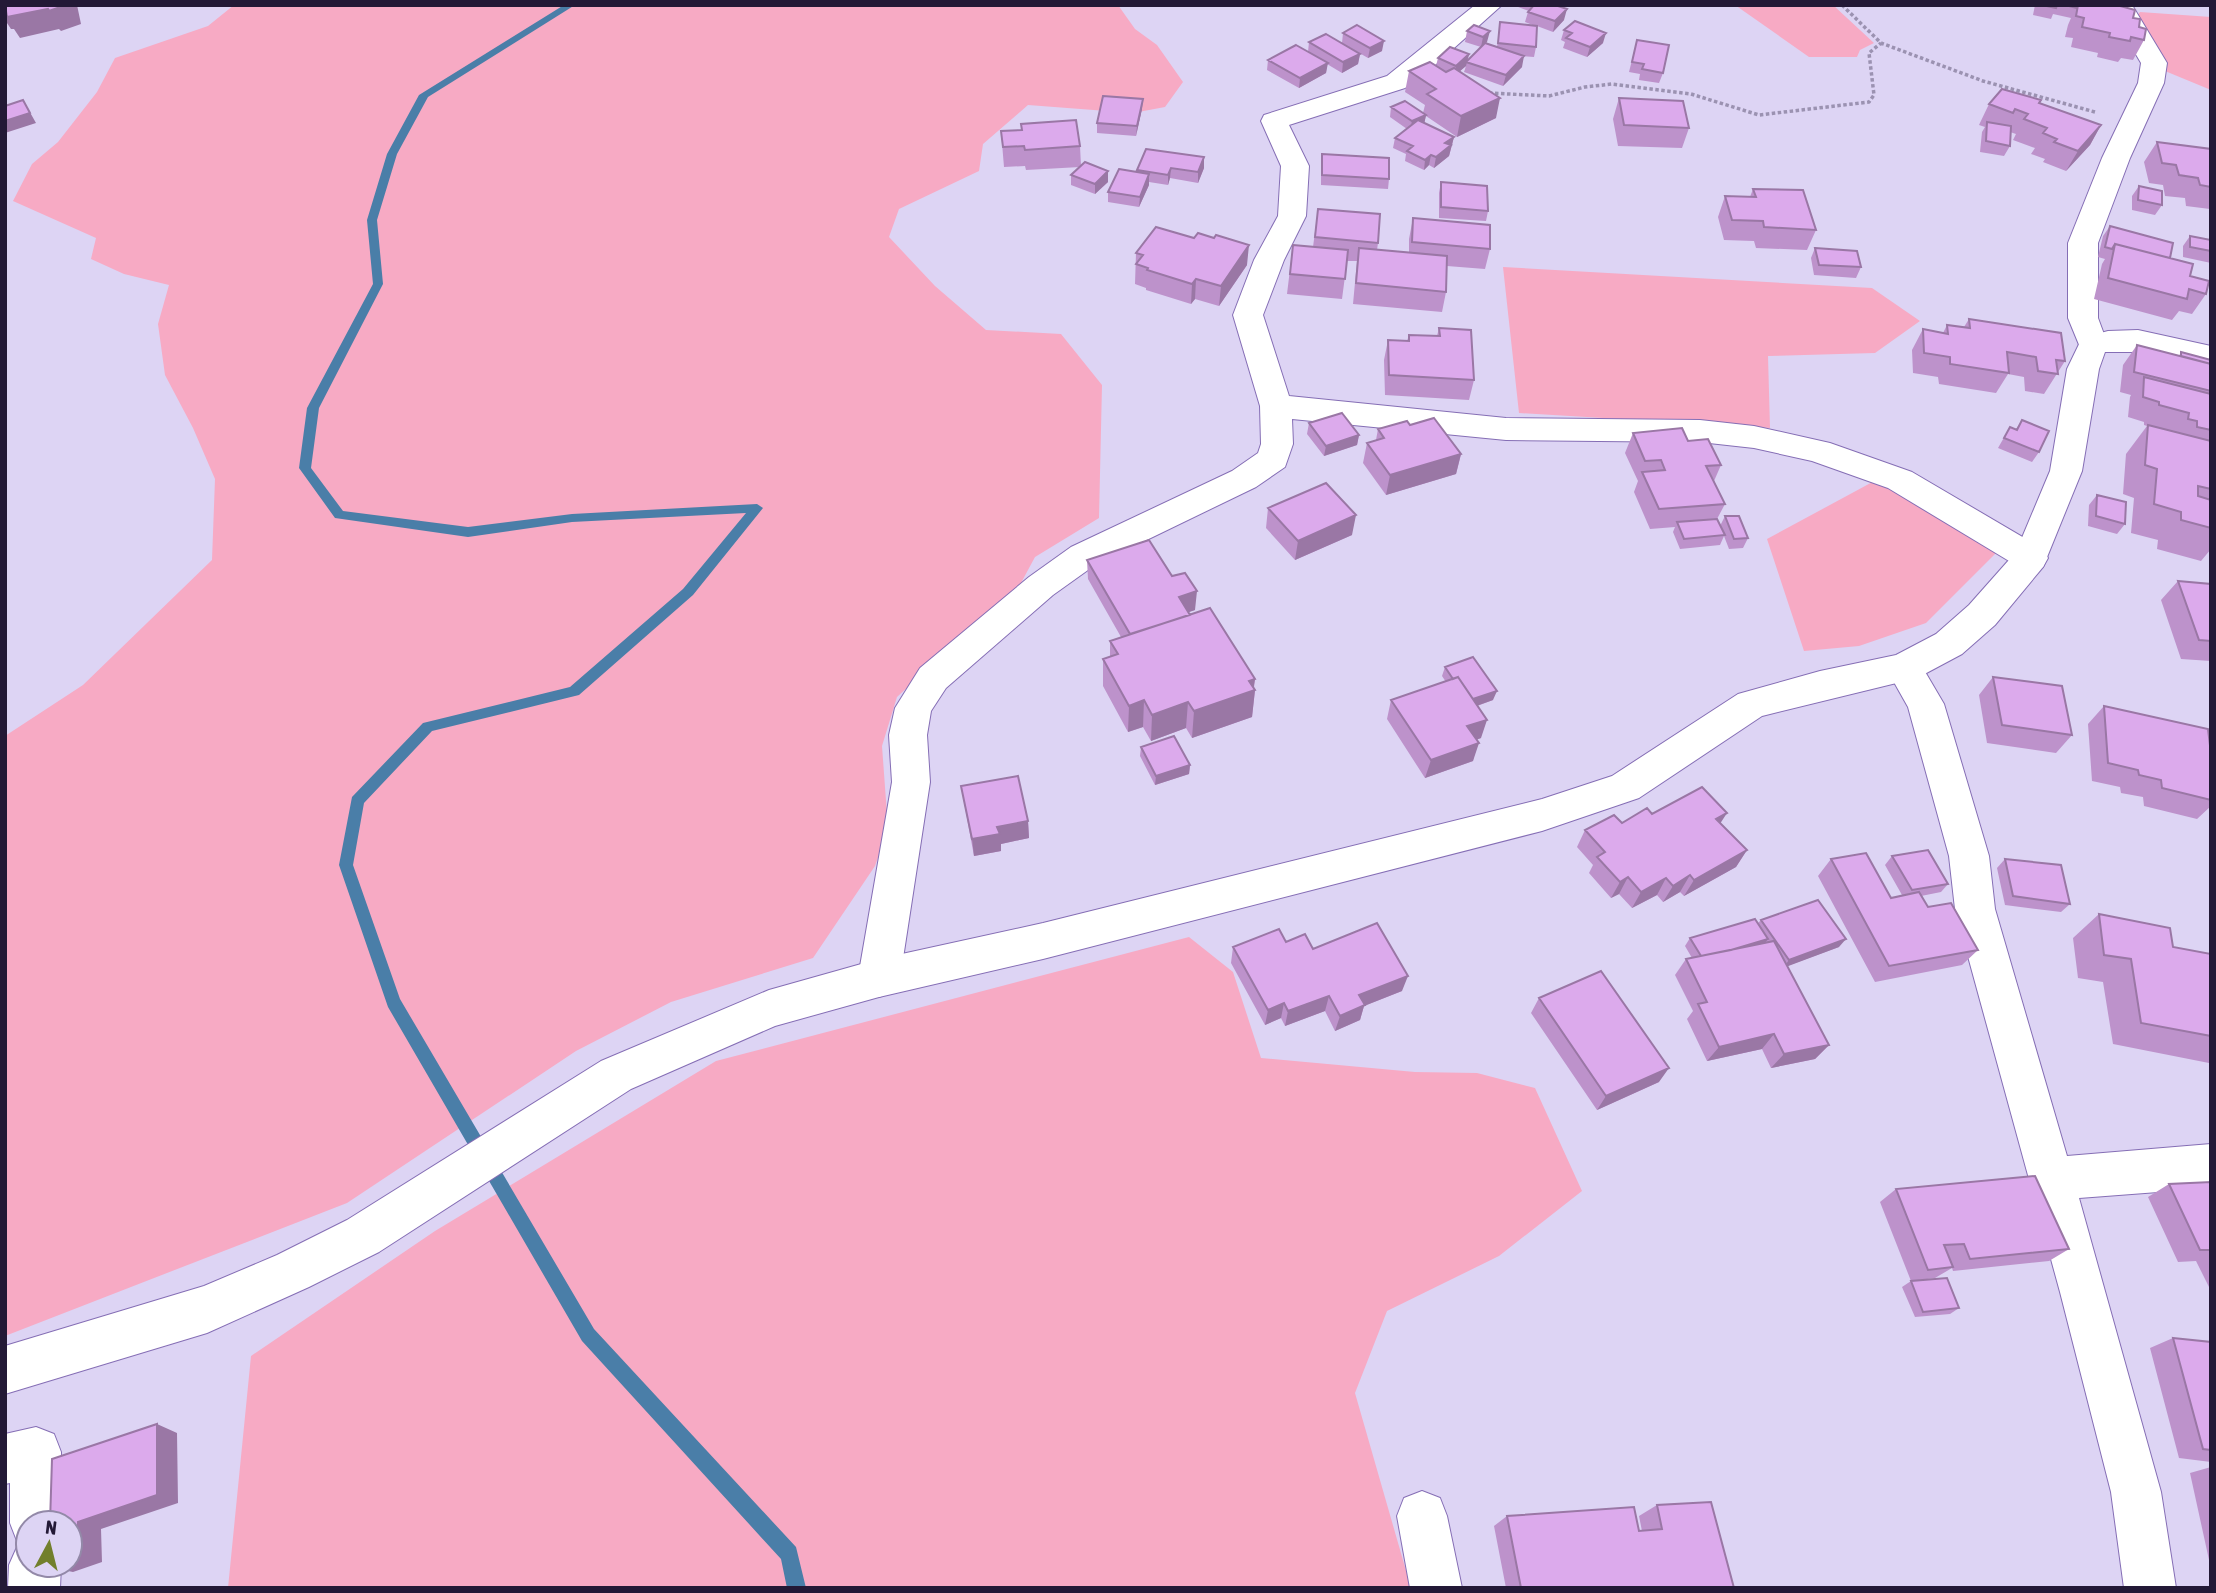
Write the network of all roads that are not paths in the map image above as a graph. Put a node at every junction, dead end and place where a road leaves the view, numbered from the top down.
1 (2119, 5) edge
2 (1473, 10) edge
3 (2093, 345) junction
4 (2211, 356) edge
5 (1276, 407) junction
6 (2031, 558) junction
7 (1904, 668) junction
8 (879, 978) junction
9 (2211, 1166) edge
10 (2049, 1179) junction
11 (5, 1370) edge
12 (5, 1459) edge
13 (35, 1509) edge
14 (1422, 1516) dead end
15 (1436, 1588) edge
16 (2150, 1588) edge

1 - 3 street
2 - 5 street
3 - 4 street
3 - 6 street
5 - 6 street
5 - 8 street
6 - 7 street
7 - 8 street
7 - 10 street
8 - 11 street
9 - 10 street
10 - 16 street
12 - 13 street
14 - 15 street

